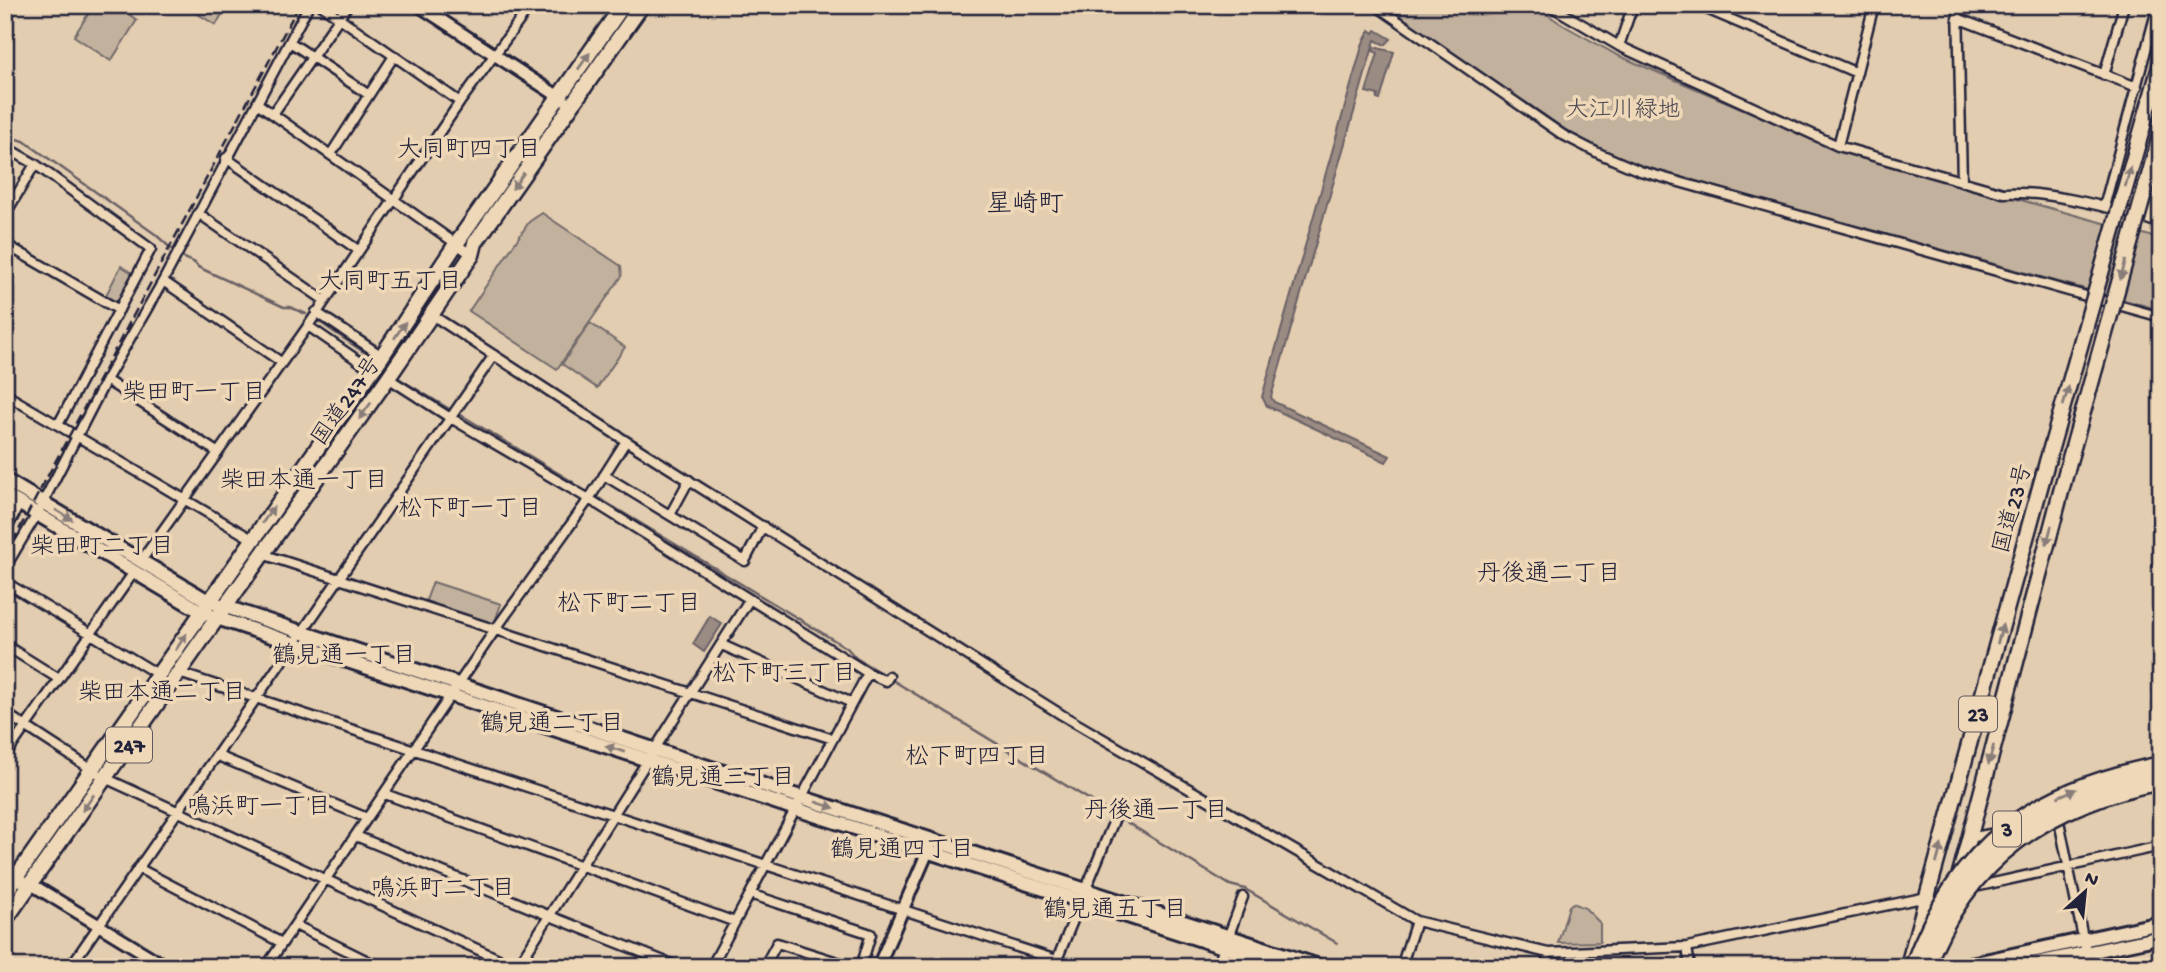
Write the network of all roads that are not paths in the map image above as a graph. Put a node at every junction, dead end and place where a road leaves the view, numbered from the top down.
1 (309, 5) edge
2 (321, 5) edge
3 (348, 5) edge
4 (418, 5) edge
5 (531, 5) edge
6 (623, 5) edge
7 (642, 5) edge
8 (1375, 5) edge
9 (1549, 5) edge
10 (1633, 5) edge
11 (1697, 5) edge
12 (1874, 5) edge
13 (1958, 5) edge
14 (2124, 5) edge
15 (2158, 5) edge
16 (340, 18) junction
17 (1958, 19) junction
18 (290, 42) junction
19 (1619, 46) junction
20 (394, 56) junction
21 (313, 57) junction
22 (495, 57) junction
23 (2161, 63) edge
24 (1857, 73) junction
25 (2104, 75) junction
26 (2137, 87) junction
27 (369, 94) junction
28 (559, 97) junction
29 (460, 102) junction
30 (257, 103) junction
31 (572, 105) junction
32 (273, 114) junction
33 (2161, 133) edge
34 (1838, 146) junction
35 (5, 147) edge
36 (331, 154) junction
37 (226, 158) junction
38 (35, 164) junction
39 (2161, 177) edge
40 (1962, 182) junction
41 (394, 199) junction
42 (2104, 207) junction
43 (198, 213) junction
44 (5, 215) edge
45 (2150, 220) junction
46 (2161, 224) edge
47 (5, 244) edge
48 (456, 244) junction
49 (358, 250) junction
50 (472, 255) junction
51 (163, 281) junction
52 (324, 300) junction
53 (119, 310) junction
54 (316, 312) junction
55 (432, 315) junction
56 (2161, 317) edge
57 (308, 326) junction
58 (494, 355) junction
59 (382, 356) junction
60 (281, 362) junction
61 (372, 370) junction
62 (388, 378) junction
63 (106, 380) junction
64 (5, 394) edge
65 (449, 418) junction
66 (58, 425) junction
67 (78, 436) junction
68 (626, 441) junction
69 (217, 452) junction
70 (604, 475) junction
71 (5, 480) edge
72 (689, 480) junction
73 (5, 495) edge
74 (589, 499) junction
75 (184, 500) junction
76 (19, 503) junction
77 (39, 508) junction
78 (670, 515) junction
79 (763, 526) junction
80 (5, 529) edge
81 (252, 539) junction
82 (262, 554) junction
83 (137, 567) junction
84 (5, 568) edge
85 (338, 578) junction
86 (5, 582) edge
87 (749, 600) junction
88 (205, 606) junction
89 (221, 612) junction
90 (495, 630) junction
91 (302, 632) junction
92 (90, 633) junction
93 (294, 644) junction
94 (5, 645) edge
95 (722, 645) junction
96 (179, 673) junction
97 (868, 673) junction
98 (159, 675) junction
99 (888, 678) dead end
100 (59, 679) junction
101 (460, 685) junction
102 (691, 695) junction
103 (452, 696) junction
104 (257, 698) junction
105 (852, 704) junction
106 (5, 713) edge
107 (26, 727) junction
108 (833, 739) junction
109 (415, 751) junction
110 (650, 755) junction
111 (5, 756) edge
112 (218, 756) junction
113 (2161, 765) edge
114 (98, 775) junction
115 (2161, 782) edge
116 (385, 794) junction
117 (799, 803) junction
118 (177, 812) junction
119 (614, 815) junction
120 (367, 818) junction
121 (1115, 818) dead end
122 (2059, 821) junction
123 (356, 836) junction
124 (1969, 838) junction
125 (930, 846) junction
126 (2161, 846) edge
127 (766, 864) junction
128 (2068, 866) junction
129 (582, 867) junction
130 (138, 868) junction
131 (10, 875) edge
132 (326, 880) junction
133 (31, 884) junction
134 (1955, 891) junction
135 (5, 892) edge
136 (750, 894) junction
137 (1084, 895) junction
138 (1243, 897) dead end
139 (1927, 897) junction
140 (904, 909) junction
141 (550, 916) junction
142 (5, 920) edge
143 (1416, 921) junction
144 (735, 922) junction
145 (2161, 923) edge
146 (295, 925) junction
147 (99, 926) junction
148 (2161, 937) edge
149 (1228, 942) junction
150 (282, 943) junction
151 (2085, 946) junction
152 (1686, 947) junction
153 (1548, 953) junction
154 (830, 963) edge
155 (1055, 963) edge
156 (269, 966) edge
157 (70, 967) edge
158 (167, 967) edge
159 (380, 967) edge
160 (516, 967) edge
161 (679, 967) edge
162 (711, 967) edge
163 (764, 967) edge
164 (853, 967) edge
165 (861, 967) edge
166 (878, 967) edge
167 (1078, 967) edge
168 (1217, 967) edge
169 (1285, 967) edge
170 (1322, 967) edge
171 (1401, 967) edge
172 (1546, 967) edge
173 (1690, 967) edge
174 (1910, 967) edge
175 (1926, 967) edge
176 (1936, 967) edge
177 (1957, 967) edge
178 (2017, 967) edge
179 (2089, 967) edge

1 - 18 street
2 - 16 street
3 - 16 street
4 - 22 street
5 - 22 street
28 -> 6 highway, 国道247号 / 247
7 - 31 highway, 国道247号 / 247
8 - 56 street
9 - 19 street
10 - 19 street
11 - 24 street
12 - 24 street
13 - 17 street
14 - 25 street
15 - 26 street
16 - 20 street
16 - 21 street
17 - 25 street
17 - 40 street
18 - 21 street
18 - 30 street
19 - 34 street
20 - 27 street
20 - 29 street
21 - 27 street
21 - 32 street
22 - 28 street
22 - 29 street
139 -> 23 highway, 国道23号 / 23, bridge
24 - 34 street
25 - 26 street
26 - 42 street
27 - 36 street
28 - 31 street
28 - 48 highway, 国道247号 / 247
29 - 41 street
30 - 32 street
30 - 37 street
31 -> 50 highway, 国道247号 / 247
32 - 36 street
33 -> 124 highway, 国道23号 / 23, bridge
34 - 40 street
35 - 38 street
36 - 41 street
37 - 43 street
37 - 49 street
38 - 44 street
38 - 53 street
39 - 45 street
40 - 42 street
41 - 48 street
41 - 49 street
42 - 45 street
43 - 51 street
43 - 52 street
45 - 46 street
47 - 53 street
48 - 50 street
59 -> 48 highway, 国道247号 / 247
49 - 52 street
50 - 55 highway, 国道247号 / 247
51 - 60 street
51 - 63 street
52 - 54 street
53 - 66 street
54 - 57 street
54 - 59 street
55 - 58 street
55 - 62 highway, 国道247号 / 247
57 - 60 street
57 - 61 street
58 - 65 street
58 - 68 street
59 - 61 highway, 国道247号 / 247
60 - 69 street
81 -> 61 highway, 国道247号 / 247
62 - 65 street
62 -> 82 highway, 国道247号 / 247
63 - 67 street
63 - 69 street
64 - 66 street
65 - 74 street
65 - 85 street
66 - 67 street
67 - 75 street
67 - 77 street
68 - 70 street
68 - 72 street
69 - 75 street
70 - 74 street
70 - 78 street
71 - 77 main road
72 - 78 street
72 - 79 street
73 - 76 main road
74 - 87 street
74 - 90 street
75 - 81 street
75 - 83 street
76 - 77 main road
76 - 80 street
77 - 83 main road
77 - 84 street
78 - 79 street
79 - 143 street
81 - 88 highway, 国道247号 / 247
82 - 85 street
82 - 89 highway, 国道247号 / 247
83 - 88 main road
83 - 92 street
85 - 90 street
85 - 91 street
86 - 92 street
87 - 95 street
87 - 97 street
88 - 89 main road
98 -> 88 highway, 国道247号 / 247
89 - 91 main road
89 - 93 main road
89 - 96 highway, 国道247号 / 247
90 - 101 street
90 - 102 street
91 - 93 street
91 - 101 main road
92 - 98 street
92 - 100 street
93 - 103 main road
93 - 104 street
94 - 100 street
95 - 102 street
95 - 105 street
96 - 104 street
96 - 114 highway, 国道247号 / 247
97 - 99 street
97 - 105 street
98 - 114 highway, 国道247号 / 247
100 - 107 street
101 - 103 street
101 - 110 main road
102 - 108 street
102 - 110 street
103 - 109 street
110 -> 103 main road
104 - 109 street
104 - 112 street
105 - 108 street
106 - 107 street
107 - 111 street
107 - 114 street
108 - 117 street
109 - 116 street
109 - 119 street
110 - 117 main road
110 - 119 street
112 - 118 street
112 - 120 street
174 -> 113 highway, 3, bridge
114 - 118 street
114 - 131 highway, 国道247号 / 247
114 -> 133 highway, 国道247号 / 247
115 - 122 street
115 - 175 highway, 3, bridge
116 - 120 street
116 - 129 street
117 - 125 main road
117 - 127 street
118 - 130 street
118 - 132 street
119 - 127 street
119 - 129 street
120 - 123 street
121 - 137 street
122 - 124 street
122 - 128 street
123 - 132 street
123 - 141 street
124 - 134 highway, 国道23号 / 23
125 - 137 main road
125 - 140 street
126 - 128 street
127 - 136 street
127 - 140 street
128 - 134 street
128 - 151 street
129 - 141 street
129 - 144 street
130 - 147 street
130 - 150 street
131 - 133 street
131 - 135 highway, 国道247号 / 247
132 - 146 street
132 - 160 street
133 - 142 highway, 国道247号 / 247
133 - 147 street
134 - 176 highway, 国道23号 / 23
136 - 144 street
136 - 165 street
137 - 149 main road
137 - 155 street
138 - 149 street
139 - 152 street
139 - 174 highway, 国道23号 / 23
140 - 155 street
140 - 166 street
141 - 160 street
141 - 161 street
143 - 153 street
143 - 171 street
144 - 162 street
145 - 151 main road
146 - 150 street
146 - 159 street
147 - 157 street
147 - 158 street
148 - 151 main road
149 - 168 street
149 - 169 main road
149 - 170 main road
150 - 156 street
151 - 177 main road
151 - 178 main road
151 - 179 street
152 - 153 street
152 - 173 street
153 - 172 street
154 - 163 street
154 - 164 street
155 - 167 street

